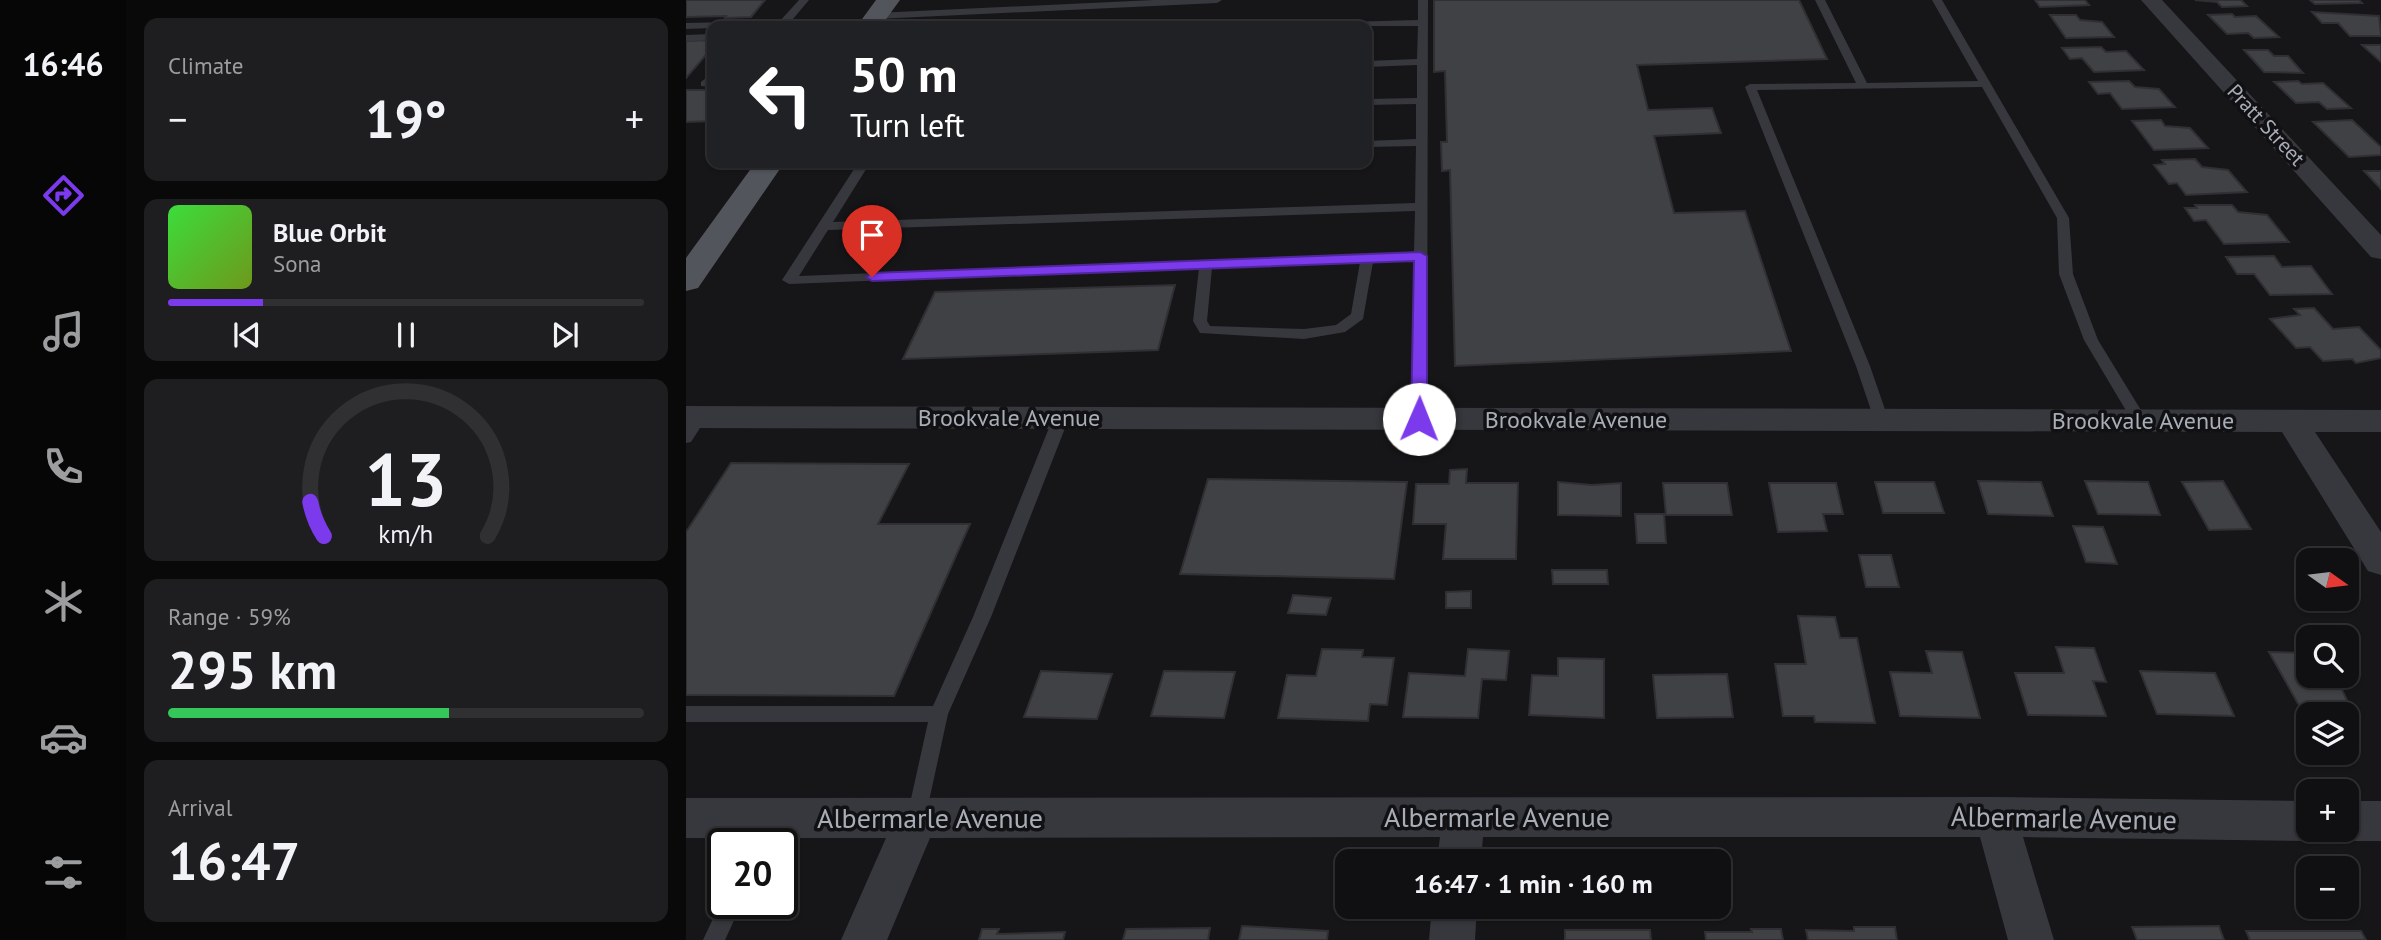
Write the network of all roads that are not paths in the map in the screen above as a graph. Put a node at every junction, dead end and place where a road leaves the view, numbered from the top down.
1 (804, 0) edge
2 (984, 0) edge
3 (1217, 0) edge
4 (1423, 0) edge
5 (1820, 0) edge
6 (1937, 0) edge
7 (2151, 0) edge
8 (1155, 1) edge
9 (1027, 7) junction
10 (878, 14) edge
11 (960, 14) junction
12 (786, 21) edge
13 (955, 21) edge
14 (1423, 23) junction
15 (1372, 24) edge
16 (686, 26) edge
17 (707, 26) edge
18 (707, 37) edge
19 (686, 38) edge
20 (1423, 62) junction
21 (1372, 64) edge
22 (1986, 85) junction
23 (1863, 86) junction
24 (1422, 101) junction
25 (1372, 102) edge
26 (1422, 142) junction
27 (1372, 144) edge
28 (766, 168) edge
29 (861, 168) edge
30 (1422, 207) junction
31 (824, 226) junction
32 (2381, 251) edge
33 (1420, 256) junction
34 (1367, 258) junction
35 (1206, 264) junction
36 (686, 281) edge
37 (1061, 418) junction
38 (1419, 419) junction
39 (2139, 420) junction
40 (1881, 421) junction
41 (2381, 421) edge
42 (2292, 422) junction
43 (690, 424) edge
44 (2381, 561) edge
45 (686, 714) edge
46 (939, 714) junction
47 (1463, 817) junction
48 (1996, 817) junction
49 (686, 818) edge
50 (916, 819) junction
51 (2296, 821) edge
52 (2359, 821) edge
53 (2381, 821) edge
54 (748, 828) edge
55 (798, 828) edge
56 (1460, 849) edge
57 (724, 919) edge
58 (1454, 919) edge
59 (714, 940) edge
60 (864, 940) edge
61 (1452, 940) edge
62 (2031, 940) edge

1 - 12 lane
2 - 9 lane
3 - 8 lane
4 - 14 lane
5 - 23 lane
6 - 22 lane
7 - 32 street, Pratt Street
8 - 9 lane
9 - 11 lane
10 - 11 lane
11 - 13 lane
14 - 15 lane
14 - 20 lane
16 - 17 lane
18 - 19 lane
20 - 21 lane
20 - 24 lane
22 - 23 lane
22 - 39 lane
23 - 40 lane
24 - 25 lane
24 - 26 lane
26 - 27 lane
26 - 30 lane
28 - 36 main road
29 - 31 lane
30 - 31 lane
30 - 33 lane
31 - 35 lane
33 - 34 lane
33 - 38 lane
34 - 35 lane
34 - 35 lane
37 - 38 street, Brookvale Avenue
37 - 43 street, Brookvale Avenue
37 - 46 lane
38 - 40 street, Brookvale Avenue
39 - 40 street, Brookvale Avenue
39 - 42 street, Brookvale Avenue
41 - 42 street, Brookvale Avenue
42 - 44 street
45 - 46 lane
46 - 50 lane
47 - 48 street, Albermarle Avenue
47 - 50 street, Albermarle Avenue
47 - 56 street
48 - 51 street, Albermarle Avenue
48 - 62 street
49 - 54 street, Albermarle Avenue
50 - 55 street, Albermarle Avenue
50 - 60 street
52 - 53 street
57 - 59 lane
58 - 61 street

